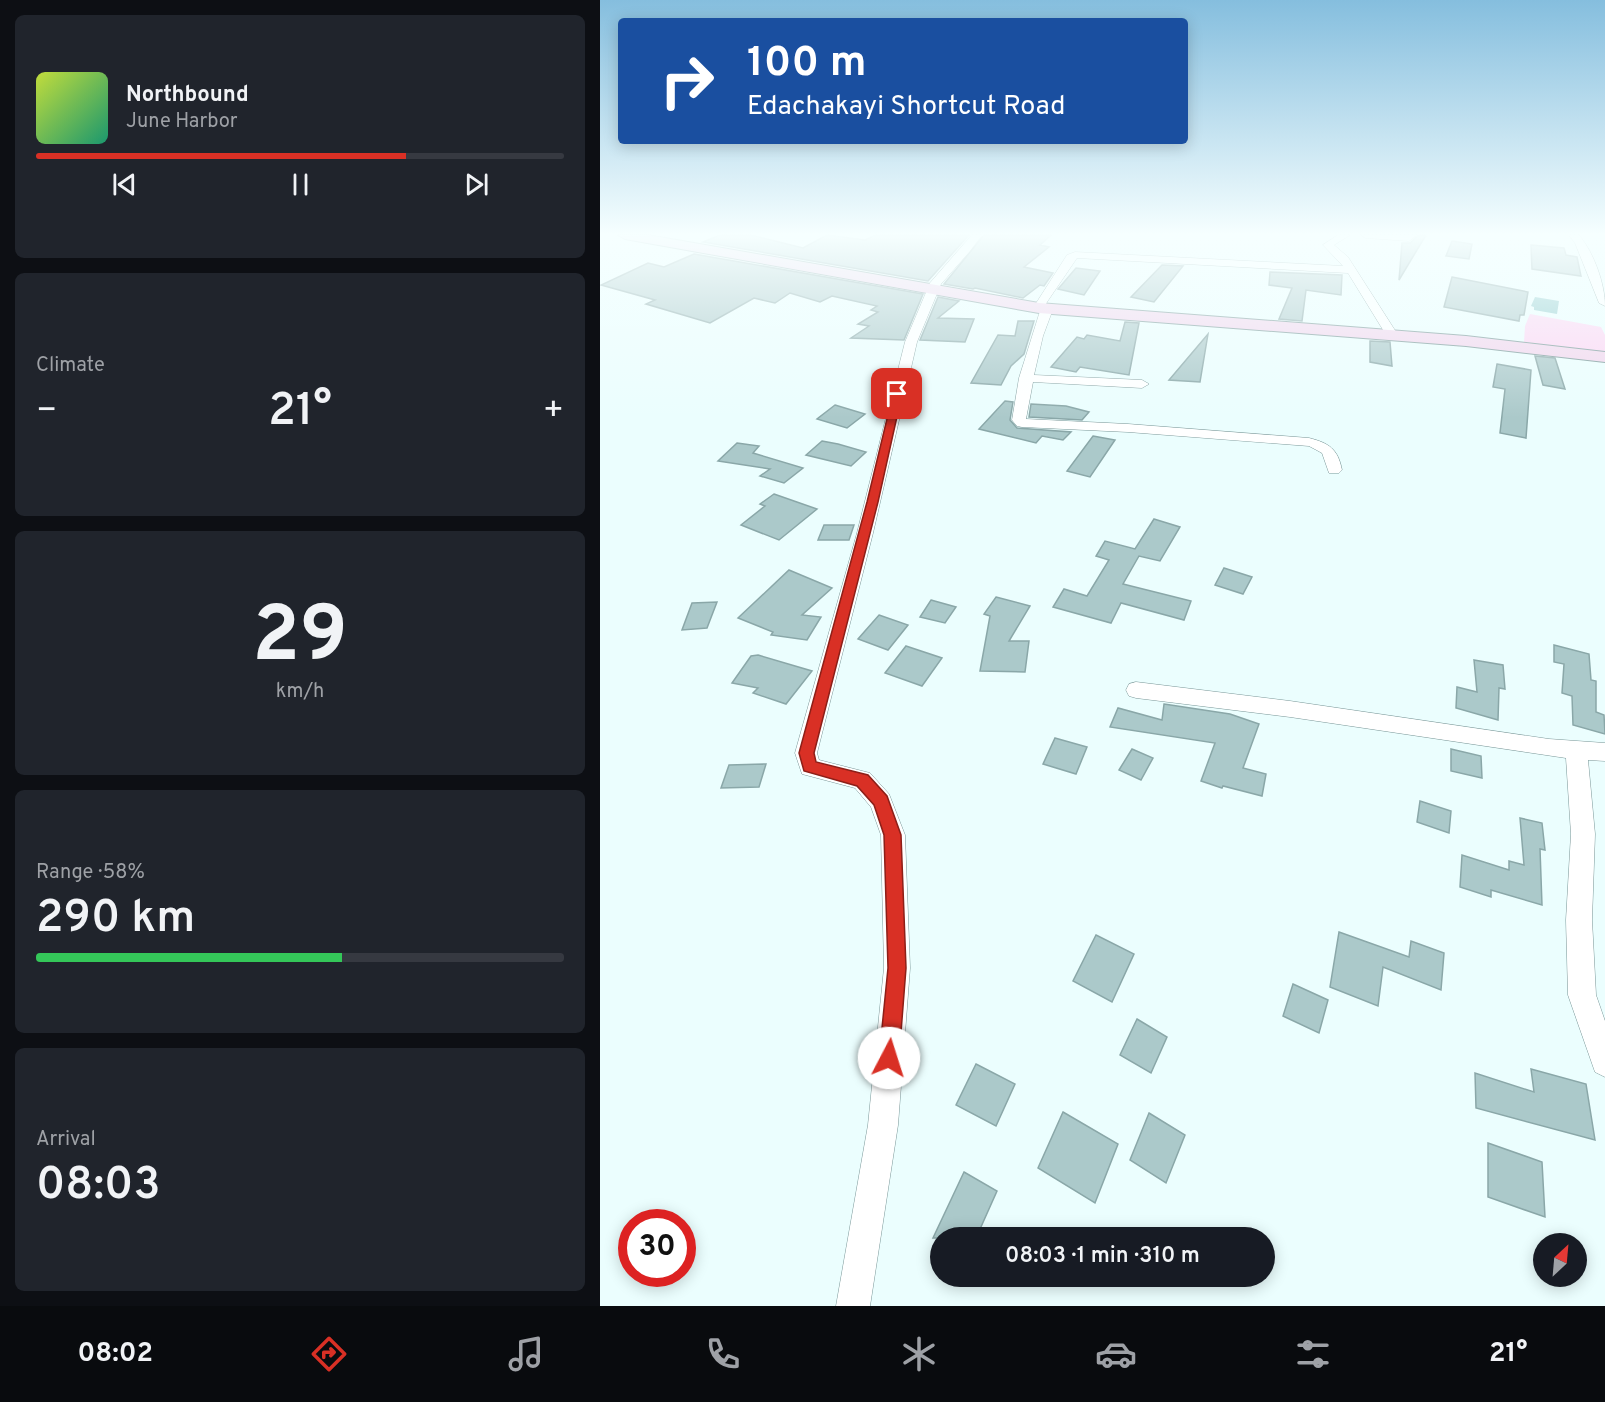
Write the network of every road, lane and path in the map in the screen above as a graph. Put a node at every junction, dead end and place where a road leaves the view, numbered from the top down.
1 (929, 296) edge
2 (971, 296) edge
3 (1046, 296) edge
4 (1367, 296) edge
5 (1043, 309) junction
6 (1392, 335) junction
7 (1605, 357) edge
8 (1026, 378) junction
9 (1142, 384) dead end
10 (1334, 470) dead end
11 (1136, 690) dead end
12 (1576, 750) junction
13 (1605, 752) edge
14 (1605, 1062) edge
15 (854, 1306) edge

1 - 15 street
2 - 5 main road
3 - 5 street
4 - 6 street
5 - 6 main road
5 - 8 street
6 - 7 main road
8 - 9 street
8 - 10 street
11 - 12 street
12 - 13 street
12 - 14 street

